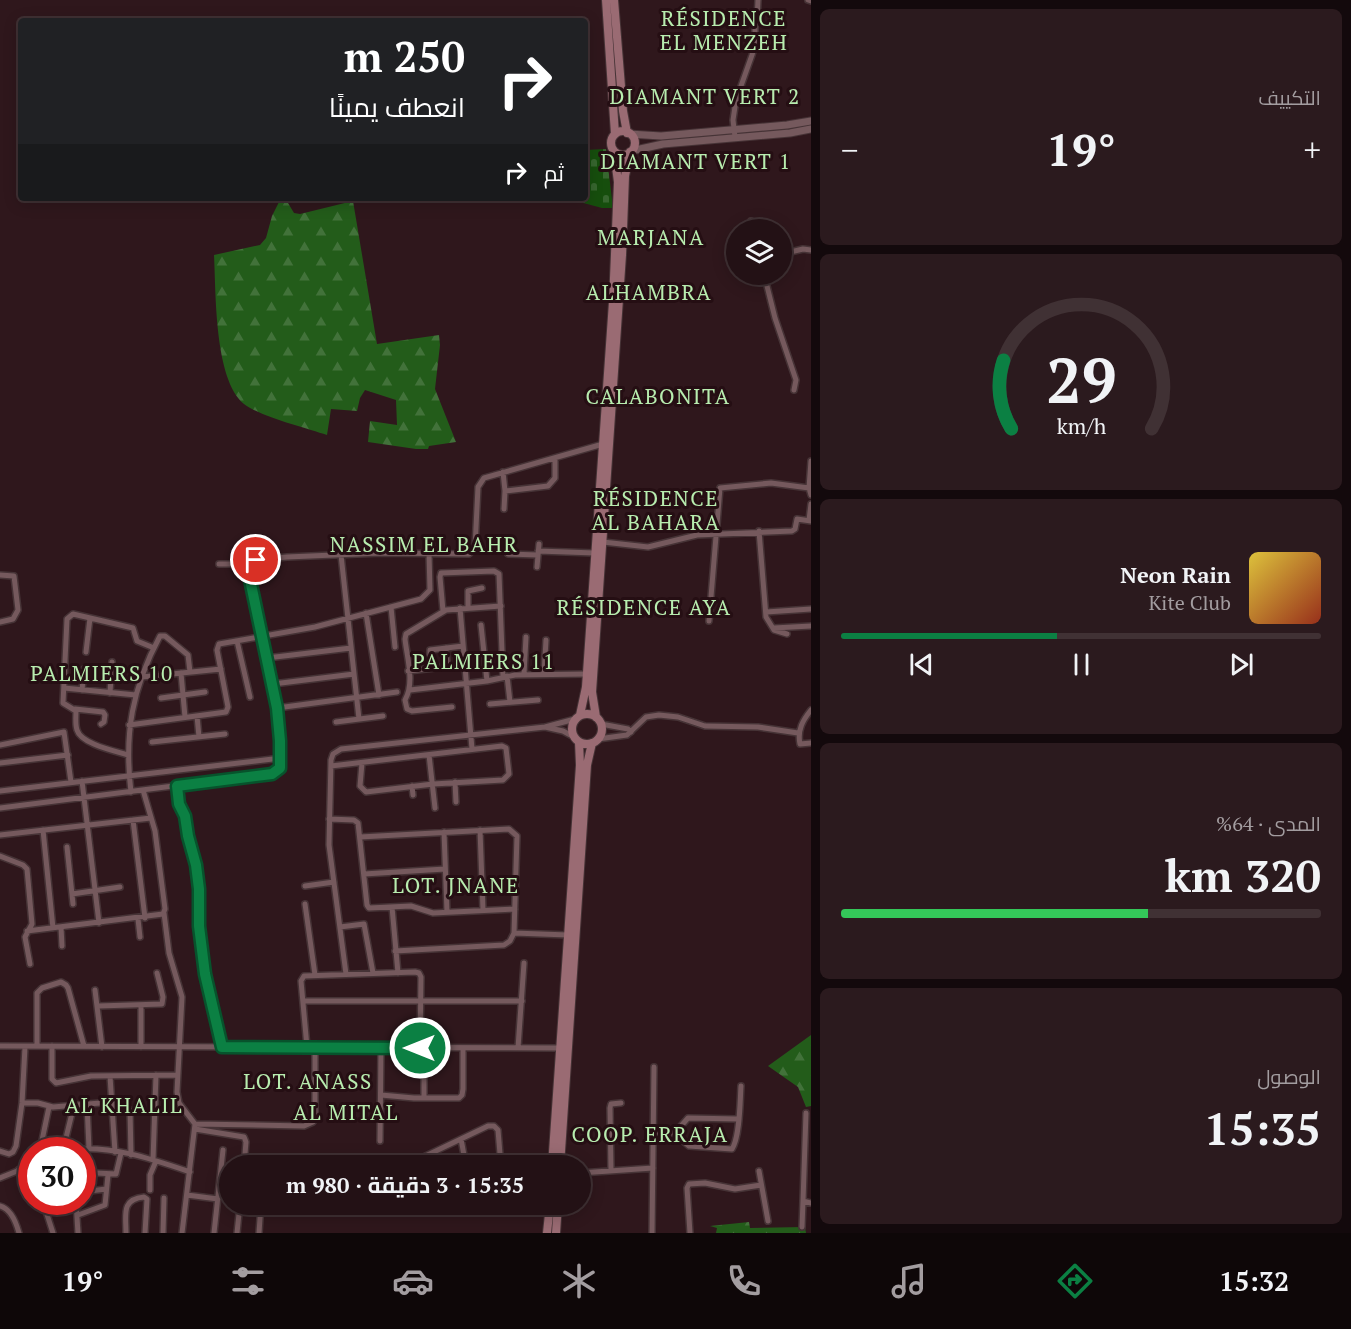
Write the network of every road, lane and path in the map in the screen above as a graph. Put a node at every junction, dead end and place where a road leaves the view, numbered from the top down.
1 (606, 0) edge
2 (614, 0) edge
3 (758, 0) edge
4 (811, 122) edge
5 (811, 129) edge
6 (628, 133) junction
7 (735, 133) junction
8 (615, 134) junction
9 (614, 152) junction
10 (631, 152) junction
11 (811, 250) edge
12 (792, 252) edge
13 (767, 285) edge
14 (794, 390) dead end
15 (603, 444) junction
16 (555, 458) junction
17 (811, 461) edge
18 (503, 472) junction
19 (809, 488) junction
20 (505, 491) junction
21 (811, 495) edge
22 (811, 504) edge
23 (504, 509) dead end
24 (810, 520) edge
25 (759, 531) junction
26 (716, 534) junction
27 (603, 542) junction
28 (538, 550) junction
29 (429, 554) junction
30 (508, 554) dead end
31 (595, 554) junction
32 (341, 555) junction
33 (219, 564) dead end
34 (249, 564) junction
35 (537, 567) dead end
36 (0, 575) edge
37 (482, 588) dead end
38 (501, 606) junction
39 (391, 607) junction
40 (460, 608) junction
41 (468, 608) junction
42 (811, 609) edge
43 (442, 611) junction
44 (766, 612) junction
45 (366, 613) junction
46 (90, 618) junction
47 (348, 618) junction
48 (709, 621) dead end
49 (0, 622) edge
50 (481, 625) dead end
51 (811, 626) edge
52 (772, 628) junction
53 (787, 634) dead end
54 (263, 636) junction
55 (526, 637) dead end
56 (237, 640) junction
57 (546, 640) dead end
58 (463, 646) junction
59 (395, 647) dead end
60 (154, 648) junction
61 (351, 648) junction
62 (446, 648) junction
63 (86, 652) dead end
64 (267, 658) junction
65 (112, 662) dead end
66 (430, 668) junction
67 (84, 669) dead end
68 (220, 669) junction
69 (408, 671) junction
70 (190, 672) junction
71 (181, 673) junction
72 (354, 674) junction
73 (524, 674) junction
74 (543, 674) junction
75 (587, 674) junction
76 (142, 677) junction
77 (505, 677) junction
78 (487, 681) junction
79 (273, 684) junction
80 (466, 684) junction
81 (64, 688) junction
82 (82, 690) junction
83 (410, 690) junction
84 (205, 692) dead end
85 (397, 692) dead end
86 (110, 693) junction
87 (136, 695) junction
88 (183, 695) junction
89 (379, 695) junction
90 (250, 697) dead end
91 (161, 698) dead end
92 (357, 698) junction
93 (538, 699) dead end
94 (510, 702) junction
95 (490, 704) dead end
96 (452, 707) dead end
97 (277, 708) junction
98 (75, 709) junction
99 (811, 710) edge
100 (197, 716) junction
101 (383, 716) dead end
102 (185, 717) junction
103 (577, 717) junction
104 (359, 719) junction
105 (598, 720) junction
106 (336, 722) dead end
107 (101, 724) dead end
108 (129, 725) junction
109 (544, 727) junction
110 (631, 732) junction
111 (798, 733) junction
112 (225, 734) dead end
113 (470, 734) junction
114 (199, 737) junction
115 (576, 740) junction
116 (595, 741) junction
117 (152, 742) dead end
118 (811, 743) edge
119 (0, 745) edge
120 (472, 749) junction
121 (68, 755) junction
122 (128, 755) junction
123 (429, 755) junction
124 (281, 758) junction
125 (0, 763) edge
126 (362, 763) junction
127 (331, 766) junction
128 (129, 775) junction
129 (82, 781) junction
130 (71, 782) junction
131 (455, 783) junction
132 (433, 784) junction
133 (177, 786) junction
134 (412, 786) junction
135 (143, 790) junction
136 (0, 791) edge
137 (131, 792) junction
138 (413, 795) dead end
139 (84, 797) junction
140 (456, 802) dead end
141 (0, 808) edge
142 (435, 808) dead end
143 (151, 818) junction
144 (329, 819) junction
145 (133, 820) junction
146 (88, 825) junction
147 (43, 830) junction
148 (480, 831) junction
149 (444, 832) junction
150 (0, 835) edge
151 (360, 837) junction
152 (67, 847) dead end
153 (0, 856) edge
154 (445, 869) junction
155 (364, 874) junction
156 (333, 882) junction
157 (305, 886) dead end
158 (120, 887) dead end
159 (95, 890) junction
160 (72, 894) junction
161 (74, 904) dead end
162 (305, 904) dead end
163 (392, 907) junction
164 (515, 909) junction
165 (483, 910) junction
166 (447, 912) junction
167 (165, 913) junction
168 (141, 918) junction
169 (99, 923) junction
170 (61, 927) junction
171 (340, 927) junction
172 (53, 928) junction
173 (27, 931) junction
174 (514, 933) junction
175 (568, 935) junction
176 (140, 937) dead end
177 (62, 946) dead end
178 (395, 951) junction
179 (524, 963) dead end
180 (30, 964) dead end
181 (157, 973) dead end
182 (373, 973) junction
183 (398, 973) junction
184 (346, 974) junction
185 (315, 975) junction
186 (95, 990) dead end
187 (303, 1001) junction
188 (421, 1001) junction
189 (522, 1001) junction
190 (141, 1005) junction
191 (98, 1006) junction
192 (0, 1046) edge
193 (37, 1046) junction
194 (52, 1046) junction
195 (84, 1046) junction
196 (25, 1047) junction
197 (102, 1047) junction
198 (141, 1047) junction
199 (180, 1047) junction
200 (222, 1047) junction
201 (307, 1047) junction
202 (315, 1047) junction
203 (381, 1048) junction
204 (422, 1048) junction
205 (463, 1048) junction
206 (519, 1048) junction
207 (559, 1048) junction
208 (654, 1067) dead end
209 (156, 1075) junction
210 (177, 1075) junction
211 (110, 1076) junction
212 (741, 1086) dead end
213 (381, 1095) junction
214 (424, 1097) junction
215 (111, 1102) junction
216 (22, 1103) junction
217 (621, 1103) dead end
218 (87, 1104) junction
219 (74, 1105) junction
220 (49, 1107) junction
221 (130, 1110) dead end
222 (806, 1113) dead end
223 (738, 1119) junction
224 (195, 1127) junction
225 (653, 1132) junction
226 (678, 1133) junction
227 (43, 1137) edge
228 (68, 1137) edge
229 (88, 1137) edge
230 (460, 1139) junction
231 (380, 1141) dead end
232 (96, 1150) edge
233 (223, 1150) dead end
234 (0, 1151) edge
235 (118, 1153) junction
236 (131, 1155) junction
237 (245, 1155) edge
238 (427, 1155) edge
239 (464, 1155) edge
240 (500, 1155) edge
241 (553, 1155) edge
242 (561, 1155) edge
243 (154, 1160) junction
244 (653, 1167) junction
245 (18, 1170) edge
246 (611, 1170) junction
247 (759, 1171) dead end
248 (189, 1172) junction
249 (591, 1172) edge
250 (96, 1173) dead end
251 (108, 1175) junction
252 (0, 1178) edge
253 (761, 1185) junction
254 (106, 1189) junction
255 (96, 1190) edge
256 (150, 1190) dead end
257 (187, 1195) junction
258 (164, 1198) dead end
259 (218, 1199) junction
260 (803, 1201) junction
261 (811, 1203) edge
262 (0, 1206) edge
263 (96, 1209) edge
264 (47, 1215) edge
265 (78, 1215) edge
266 (239, 1215) edge
267 (260, 1215) edge
268 (549, 1215) edge
269 (557, 1215) edge
270 (768, 1221) dead end
271 (802, 1227) dead end
272 (19, 1233) edge
273 (51, 1233) edge
274 (78, 1233) edge
275 (126, 1233) edge
276 (146, 1233) edge
277 (163, 1233) edge
278 (182, 1233) edge
279 (214, 1233) edge
280 (237, 1233) edge
281 (259, 1233) edge
282 (547, 1233) edge
283 (556, 1233) edge
284 (652, 1233) edge
285 (690, 1233) edge

1 - 8 main road
2 - 6 main road
3 - 7 street
4 - 7 street
5 - 7 street
6 - 7 street
6 - 8 main road
6 - 10 main road
7 - 10 street
8 - 9 main road
9 - 10 main road
9 - 15 main road
10 - 27 main road
11 - 12 street
13 - 14 street
15 - 16 street
15 - 31 main road
16 - 18 street
16 - 20 street
17 - 19 street
18 - 20 street
18 - 29 street
19 - 21 street
19 - 26 street
20 - 23 street
22 - 24 street
24 - 25 street
25 - 26 street
25 - 44 street
26 - 27 street
26 - 48 street
27 - 105 main road
28 - 30 street
28 - 31 street
28 - 35 street
29 - 32 street
29 - 39 street
31 - 75 main road
32 - 34 street
32 - 47 street
33 - 34 street
34 - 54 street
36 - 49 street
37 - 41 street
38 - 41 street
38 - 43 street
38 - 77 street
39 - 45 street
39 - 59 street
40 - 41 street
40 - 43 street
40 - 58 street
42 - 44 street
43 - 69 street
44 - 52 street
45 - 47 street
45 - 89 street
46 - 60 street
46 - 63 street
46 - 81 street
47 - 54 street
47 - 61 street
50 - 78 street
51 - 52 street
52 - 53 street
54 - 56 street
54 - 64 street
55 - 73 street
56 - 68 street
56 - 90 street
57 - 74 street
58 - 62 street
58 - 80 street
60 - 70 street
60 - 76 street
61 - 64 street
61 - 72 street
62 - 66 street
62 - 66 street
64 - 79 street
65 - 86 street
66 - 69 street
67 - 82 street
68 - 70 street
68 - 100 street
69 - 83 street
70 - 71 street
71 - 76 street
71 - 88 street
72 - 79 street
72 - 92 street
73 - 74 street
73 - 77 street
74 - 75 street
75 - 103 main road
76 - 87 street
77 - 78 street
77 - 94 street
78 - 80 street
79 - 97 street
80 - 83 street
80 - 113 street
81 - 82 street
81 - 98 street
82 - 86 street
83 - 96 street
84 - 88 street
85 - 89 street
86 - 87 street
87 - 108 street
88 - 91 street
88 - 102 street
89 - 92 street
92 - 97 street
92 - 104 street
93 - 94 street
94 - 95 street
97 - 124 street
98 - 107 street
98 - 122 street
99 - 111 street
100 - 102 street
100 - 114 street
101 - 104 street
102 - 108 street
103 - 105 main road
103 - 109 street
103 - 115 main road
104 - 106 street
105 - 110 street
105 - 116 main road
108 - 122 street
109 - 113 street
109 - 115 street
110 - 111 street
110 - 116 street
111 - 118 street
112 - 114 street
113 - 120 street
113 - 127 street
114 - 117 street
115 - 116 main road
115 - 175 main road
116 - 242 main road
119 - 121 street
120 - 123 street
120 - 131 street
121 - 125 street
121 - 130 street
122 - 128 street
123 - 126 street
123 - 132 street
124 - 128 street
124 - 133 street
126 - 127 street
126 - 134 street
127 - 144 street
128 - 129 street
128 - 137 street
129 - 130 street
129 - 139 street
130 - 136 street
131 - 132 street
131 - 140 street
132 - 134 street
132 - 142 street
133 - 135 street
133 - 200 street
134 - 138 street
135 - 137 street
135 - 143 street
137 - 139 street
139 - 141 street
139 - 146 street
143 - 145 street
143 - 167 street
144 - 151 street
144 - 156 street
145 - 146 street
145 - 168 street
146 - 147 street
146 - 159 street
147 - 150 street
147 - 172 street
148 - 149 street
148 - 164 street
148 - 165 street
149 - 151 street
149 - 154 street
151 - 155 street
152 - 160 street
153 - 173 street
154 - 155 street
154 - 166 street
155 - 163 street
156 - 157 street
156 - 171 street
158 - 159 street
159 - 160 street
159 - 169 street
160 - 161 street
162 - 185 street
163 - 166 street
163 - 178 street
164 - 165 street
164 - 174 street
165 - 166 street
167 - 168 street
167 - 199 street
168 - 169 street
168 - 176 street
169 - 170 street
170 - 172 street
170 - 177 street
171 - 182 street
171 - 184 street
172 - 173 street
173 - 180 street
174 - 175 street
174 - 178 street
175 - 207 main road
178 - 183 street
179 - 189 street
181 - 190 street
182 - 183 street
182 - 184 street
183 - 188 street
184 - 185 street
185 - 187 street
186 - 191 street
187 - 188 street
187 - 201 street
188 - 189 street
188 - 204 street
189 - 206 street
190 - 191 street
190 - 198 street
191 - 197 street
192 - 196 street
193 - 194 street
193 - 195 street
193 - 196 street
194 - 195 street
194 - 211 street
195 - 197 street
196 - 216 street
197 - 198 street
198 - 199 street
199 - 200 street
199 - 210 street
200 - 201 street
201 - 202 street
202 - 203 street
202 - 224 street
203 - 204 street
203 - 213 street
204 - 205 street
204 - 214 street
205 - 206 street
205 - 214 street
206 - 207 street
207 - 241 main road
208 - 225 street
209 - 210 street
209 - 211 street
209 - 243 street
210 - 224 street
211 - 215 street
212 - 223 street
213 - 214 street
213 - 231 street
215 - 218 street
215 - 235 street
216 - 220 street
216 - 234 street
217 - 246 street
218 - 219 street
218 - 229 street
219 - 220 street
219 - 228 street
220 - 227 street
221 - 236 street
222 - 260 street
223 - 226 street
223 - 226 street
224 - 237 street
224 - 248 street
225 - 226 street
225 - 244 street
230 - 238 street
230 - 239 street
230 - 240 street
232 - 235 street
233 - 259 street
235 - 236 street
235 - 251 street
236 - 243 street
243 - 248 street
243 - 256 street
244 - 246 street
244 - 284 street
245 - 252 street
246 - 249 street
247 - 253 street
248 - 257 street
250 - 251 street
251 - 254 street
253 - 270 street
253 - 285 street
254 - 255 street
254 - 263 street
257 - 259 street
257 - 278 street
258 - 277 street
259 - 279 street
260 - 261 street
260 - 271 street
262 - 272 street
264 - 273 street
265 - 274 street
266 - 280 street
267 - 281 street
268 - 282 main road
269 - 283 main road
275 - 276 street

